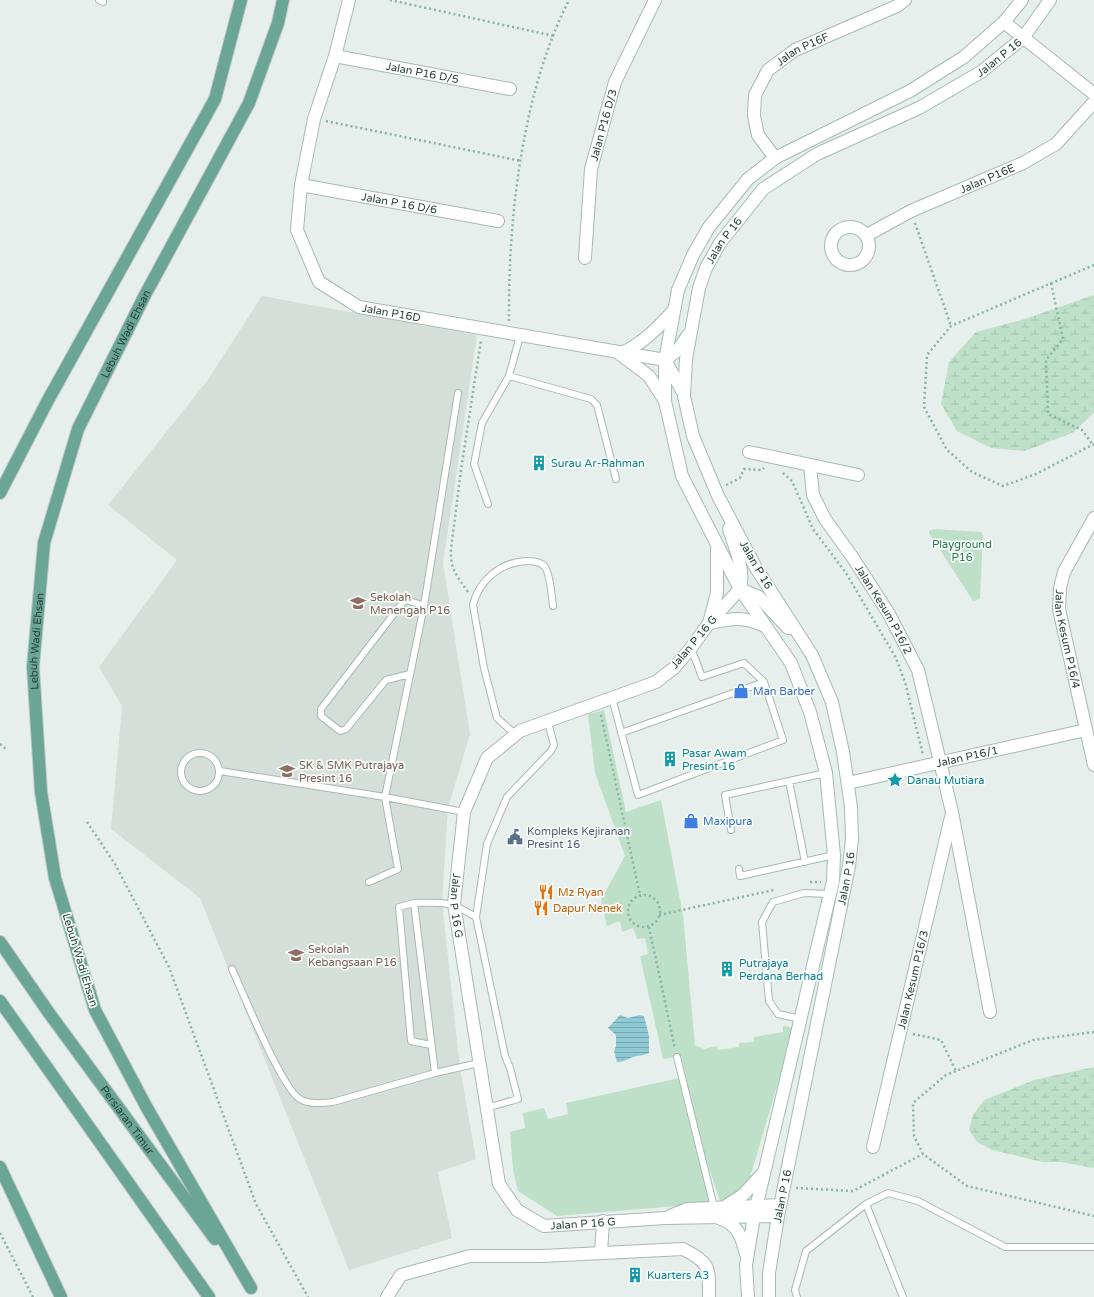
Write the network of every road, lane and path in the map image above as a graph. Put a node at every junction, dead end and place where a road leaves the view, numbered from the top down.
1 (241, 0) edge
2 (283, 0) edge
3 (349, 0) edge
4 (390, 0) edge
5 (569, 0) edge
6 (655, 0) edge
7 (905, 0) edge
8 (1022, 0) edge
9 (1050, 0) edge
10 (1004, 22) junction
11 (554, 36) junction
12 (1023, 38) junction
13 (336, 56) junction
14 (510, 89) dead end
15 (1094, 94) edge
16 (1094, 102) edge
17 (314, 119) junction
18 (775, 158) junction
19 (521, 161) junction
20 (301, 185) junction
21 (911, 211) junction
22 (498, 221) dead end
23 (867, 235) dead end
24 (585, 258) dead end
25 (1094, 265) edge
26 (1051, 283) junction
27 (674, 311) junction
28 (692, 326) junction
29 (951, 326) junction
30 (514, 335) junction
31 (620, 352) junction
32 (665, 360) junction
33 (509, 376) junction
34 (458, 393) dead end
35 (684, 396) junction
36 (665, 401) junction
37 (1093, 445) edge
38 (749, 452) dead end
39 (766, 465) dead end
40 (810, 465) junction
41 (782, 471) dead end
42 (858, 475) dead end
43 (616, 479) dead end
44 (717, 492) junction
45 (0, 493) edge
46 (488, 504) dead end
47 (1094, 518) edge
48 (717, 545) junction
49 (740, 589) junction
50 (424, 606) junction
51 (554, 606) dead end
52 (710, 623) junction
53 (766, 626) junction
54 (692, 648) junction
55 (812, 655) junction
56 (410, 674) junction
57 (764, 682) junction
58 (612, 698) junction
59 (598, 703) junction
60 (548, 722) junction
61 (1086, 730) junction
62 (622, 733) junction
63 (516, 735) junction
64 (0, 744) edge
65 (7, 750) dead end
66 (941, 764) junction
67 (1094, 765) edge
68 (926, 767) junction
69 (220, 772) junction
70 (826, 773) junction
71 (789, 781) junction
72 (848, 784) junction
73 (385, 797) junction
74 (464, 812) junction
75 (952, 812) junction
76 (87, 822) dead end
77 (731, 830) dead end
78 (834, 855) junction
79 (805, 862) junction
80 (739, 869) dead end
81 (369, 882) dead end
82 (833, 882) junction
83 (803, 884) dead end
84 (781, 889) dead end
85 (830, 894) junction
86 (640, 895) junction
87 (414, 903) junction
88 (454, 904) junction
89 (659, 915) junction
90 (476, 917) junction
91 (649, 927) junction
92 (0, 942) edge
93 (232, 970) dead end
94 (0, 1001) edge
95 (990, 1012) dead end
96 (801, 1019) junction
97 (900, 1031) junction
98 (1094, 1032) edge
99 (430, 1045) junction
100 (677, 1057) joint
101 (479, 1064) junction
102 (956, 1071) junction
103 (435, 1073) junction
104 (486, 1108) junction
105 (873, 1147) dead end
106 (923, 1154) junction
107 (0, 1167) edge
108 (765, 1171) junction
109 (784, 1188) junction
110 (866, 1204) junction
111 (720, 1210) junction
112 (779, 1210) junction
113 (755, 1211) junction
114 (1094, 1216) edge
115 (603, 1221) junction
116 (0, 1233) edge
117 (1094, 1247) edge
118 (601, 1253) junction
119 (747, 1257) junction
120 (254, 1292) edge
121 (33, 1297) edge
122 (61, 1297) edge
123 (209, 1297) edge
124 (308, 1297) edge
125 (387, 1297) edge
126 (709, 1297) edge
127 (748, 1297) edge
128 (769, 1297) edge
129 (797, 1297) edge
130 (903, 1297) edge

1 - 45 main road
2 - 120 main road, Lebuh Wadi Ehsan
3 - 13 street, Jalan P16D
4 - 11 path
5 - 11 path
6 - 24 street, Jalan P16 D/3
7 - 18 street, Jalan P16F
8 - 10 street, Jalan P 16
9 - 12 street, Jalan P 16
10 - 12 street
10 - 18 street, Jalan P 16
11 - 19 path
12 - 15 street
12 - 28 street, Jalan P 16
13 - 14 street, Jalan P16 D/5
13 - 17 street, Jalan P16D
16 - 21 street, Jalan P16E
17 - 19 path
17 - 20 street, Jalan P16D
18 - 27 street, Jalan P 16
19 - 30 path
20 - 22 street, Jalan P 16 D/6
20 - 30 street, Jalan P16D
21 - 23 street, Jalan P16E
21 - 29 path
25 - 26 path
26 - 29 path
26 - 37 path
27 - 31 street
27 - 32 street, Jalan P 16
28 - 32 street
28 - 35 street, Jalan P 16
29 - 37 path
30 - 31 street, Jalan P16D
30 - 33 lane
31 - 32 street, Jalan P16D
31 - 36 street
32 - 35 street
32 - 36 street, Jalan P 16
33 - 43 lane
33 - 46 lane
34 - 50 lane
35 - 44 street, Jalan P 16
36 - 48 street, Jalan P 16
38 - 40 street
39 - 44 path
40 - 42 street
40 - 66 street, Jalan Kesum P16/2
41 - 68 path
44 - 49 street
44 - 55 street, Jalan P 16
47 - 61 street, Jalan Kesum P16/4
48 - 49 street, Jalan P 16
48 - 52 street
49 - 52 street, Jalan P 16 G
49 - 53 street, Jalan P 16
49 - 55 street
50 - 56 lane
50 - 56 lane
51 - 63 lane
52 - 53 street
52 - 54 street, Jalan P 16 G
53 - 70 street, Jalan P 16
54 - 57 lane
54 - 58 street, Jalan P 16 G
55 - 72 street, Jalan P 16
56 - 73 lane
57 - 62 lane
57 - 62 lane
58 - 59 street, Jalan P 16 G
58 - 62 lane
59 - 60 street, Jalan P 16 G
59 - 86 path
60 - 63 street, Jalan P 16 G
60 - 90 lane
61 - 66 street, Jalan P16/1
61 - 67 street, Jalan Kesum P16/4
63 - 74 street, Jalan P 16 G
64 - 65 path
66 - 68 street, Jalan P16/1
66 - 75 street, Jalan Kesum P16/3
68 - 72 street, Jalan P16/1
69 - 69 lane
69 - 73 lane
70 - 71 lane
70 - 78 street, Jalan P 16
71 - 77 lane
71 - 79 lane
72 - 109 street, Jalan P 16
73 - 74 lane
73 - 81 lane
74 - 88 street, Jalan P 16 G
75 - 95 street, Jalan Kesum P16/3
75 - 97 street, Jalan Kesum P16/3
76 - 124 path
78 - 79 lane
78 - 82 street, Jalan P 16
79 - 80 lane
82 - 83 path
82 - 85 street, Jalan P 16
84 - 89 path
85 - 96 street, Jalan P 16
85 - 96 lane
86 - 89 path
86 - 91 path
87 - 88 lane
87 - 99 lane
87 - 99 lane
88 - 90 lane
88 - 101 street, Jalan P 16 G
89 - 91 path
90 - 104 lane
91 - 100 path
92 - 120 main road, Persiaran Timur
93 - 103 lane
94 - 123 main road
96 - 108 street, Jalan P 16
97 - 102 path
97 - 105 street, Jalan Kesum P16/3
98 - 102 path
99 - 103 lane
100 - 111 lane
101 - 103 lane
101 - 104 street, Jalan P 16 G
102 - 106 path
104 - 115 street, Jalan P 16 G
106 - 109 path
106 - 114 path
107 - 122 main road
108 - 111 street
108 - 113 street, Jalan P 16
109 - 112 street, Jalan P 16
110 - 117 lane
110 - 129 lane
110 - 130 lane
111 - 113 street, Jalan P 16 G
111 - 115 street, Jalan P 16 G
111 - 119 street
112 - 113 street, Jalan P 16 G
112 - 128 street, Jalan P 16
113 - 119 street, Jalan P 16
115 - 118 street
116 - 121 path
118 - 125 street
118 - 126 street
119 - 127 street, Jalan P 16

